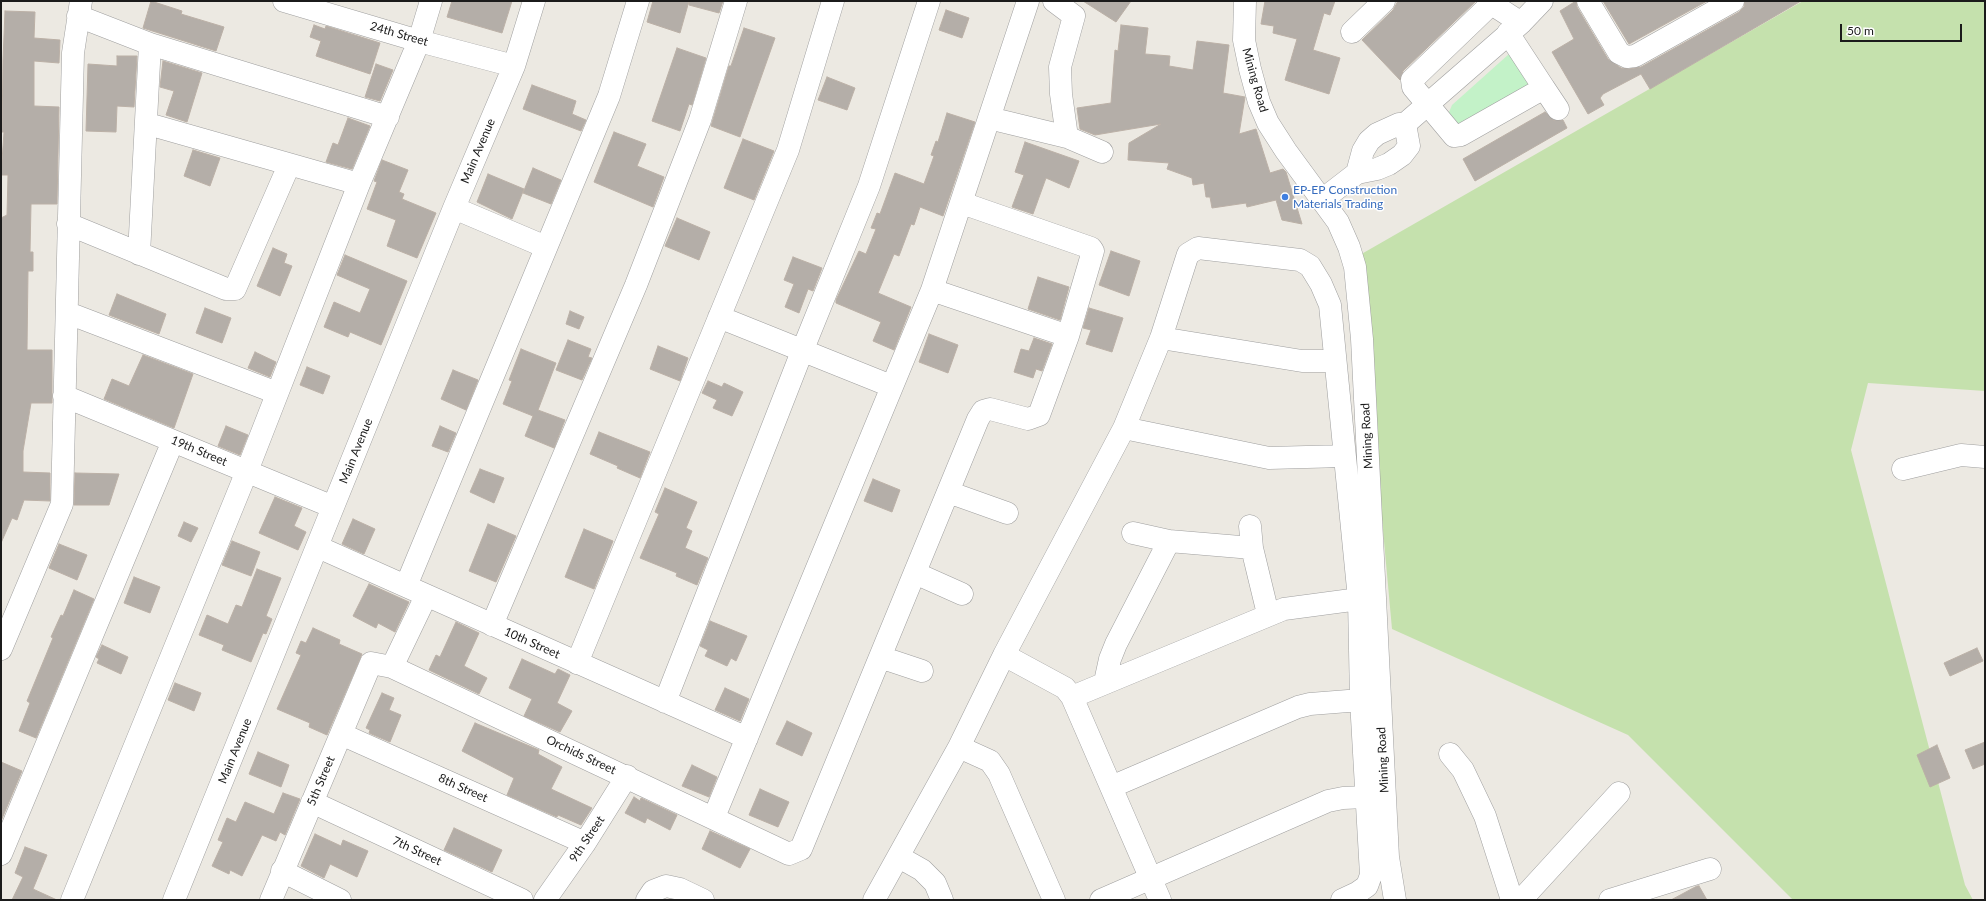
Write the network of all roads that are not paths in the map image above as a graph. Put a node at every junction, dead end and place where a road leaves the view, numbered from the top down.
1 (284, 1) edge
2 (431, 1) edge
3 (534, 1) edge
4 (638, 1) edge
5 (736, 1) edge
6 (833, 1) edge
7 (929, 1) edge
8 (1028, 1) edge
9 (1054, 1) edge
10 (1245, 1) edge
11 (1384, 1) edge
12 (1542, 1) edge
13 (1588, 1) edge
14 (1733, 1) edge
15 (80, 9) edge
16 (1515, 28) junction
17 (1352, 32) dead end
18 (419, 40) junction
19 (150, 44) junction
20 (514, 66) junction
21 (1544, 88) junction
22 (1428, 105) junction
23 (1558, 109) dead end
24 (388, 116) junction
25 (989, 118) junction
26 (148, 124) junction
27 (1405, 124) junction
28 (1067, 137) junction
29 (1102, 152) dead end
30 (289, 165) junction
31 (1357, 173) junction
32 (359, 184) junction
33 (1322, 200) junction
34 (962, 203) junction
35 (454, 208) junction
36 (68, 224) junction
37 (546, 247) junction
38 (139, 254) junction
39 (932, 290) junction
40 (68, 313) junction
41 (719, 317) junction
42 (1068, 336) junction
43 (1161, 338) junction
44 (803, 349) junction
45 (1335, 362) junction
46 (891, 386) junction
47 (277, 393) junction
48 (64, 396) junction
49 (1124, 428) junction
50 (173, 440) junction
51 (1344, 456) junction
52 (1985, 456) edge
53 (1903, 469) dead end
54 (246, 471) junction
55 (948, 492) junction
56 (333, 507) junction
57 (1007, 513) dead end
58 (1250, 526) dead end
59 (1133, 533) dead end
60 (1169, 541) junction
61 (318, 547) junction
62 (1252, 548) junction
63 (914, 573) junction
64 (406, 586) junction
65 (962, 594) dead end
66 (426, 596) junction
67 (1359, 599) junction
68 (1268, 614) junction
69 (492, 625) junction
70 (1, 650) edge
71 (1004, 655) junction
72 (880, 657) junction
73 (577, 663) junction
74 (381, 665) junction
75 (922, 672) dead end
76 (1105, 682) junction
77 (1072, 697) junction
78 (1361, 700) junction
79 (665, 702) junction
80 (341, 734) junction
81 (747, 738) junction
82 (959, 747) junction
83 (1450, 754) dead end
84 (627, 776) junction
85 (1112, 787) junction
86 (1620, 793) dead end
87 (1366, 797) junction
88 (312, 802) junction
89 (714, 817) junction
90 (585, 843) junction
91 (1, 854) edge
92 (899, 857) junction
93 (1710, 869) dead end
94 (282, 871) junction
95 (1151, 878) junction
96 (72, 900) edge
97 (174, 900) edge
98 (272, 900) edge
99 (340, 900) edge
100 (522, 900) edge
101 (545, 900) edge
102 (647, 900) edge
103 (702, 900) edge
104 (874, 900) edge
105 (942, 900) edge
106 (1054, 900) edge
107 (1102, 900) edge
108 (1160, 900) edge
109 (1342, 900) edge
110 (1395, 900) edge
111 (1512, 900) edge
112 (1521, 900) edge
113 (1610, 900) edge

1 - 18 street, 24th Street
2 - 18 street
3 - 20 street, Main Avenue
4 - 37 street
5 - 69 street
6 - 41 street
7 - 44 street
8 - 25 street
9 - 28 street
10 - 33 street, Mining Road
11 - 17 street
12 - 16 street
13 - 14 street
15 - 19 street
15 - 36 street
16 - 21 street
16 - 22 street
16 - 22 street
18 - 20 street, 24th Street
18 - 24 street
19 - 24 street
19 - 26 street
20 - 35 street, Main Avenue
21 - 22 street
21 - 23 street
22 - 27 street
24 - 32 street
25 - 28 street
25 - 34 street
26 - 30 street
26 - 38 street
27 - 31 street
27 - 31 street
28 - 29 street
30 - 32 street
30 - 38 street
31 - 33 street
32 - 47 street
33 - 110 street, Mining Road
34 - 39 street
34 - 42 street
35 - 37 street
35 - 56 street, Main Avenue
36 - 38 street
36 - 40 street
37 - 64 street
39 - 42 street
39 - 46 street
40 - 47 street
40 - 48 street
41 - 44 street
41 - 73 street
42 - 55 street
43 - 45 street
43 - 45 street
43 - 49 street
44 - 46 street
44 - 79 street
45 - 51 street
46 - 81 street
47 - 54 street
48 - 50 street, 19th Street
48 - 70 street
49 - 51 street
49 - 71 street
50 - 54 street, 19th Street
50 - 91 street
51 - 67 street
52 - 53 street
54 - 56 street, 19th Street
54 - 96 street
55 - 57 street
55 - 63 street
56 - 61 street, Main Avenue
58 - 62 street
59 - 60 street
60 - 62 street
60 - 76 street
61 - 64 street, 10th Street
61 - 97 street, Main Avenue
62 - 68 street
63 - 65 street
63 - 72 street
64 - 66 street, 10th Street
66 - 69 street, 10th Street
66 - 74 street, 5th Street
67 - 68 street
67 - 78 street
68 - 76 street
69 - 73 street, 10th Street
71 - 77 street
71 - 82 street
72 - 75 street
72 - 89 street, Orchids Street
73 - 79 street, 10th Street
74 - 80 street, 5th Street
74 - 84 street, Orchids Street
76 - 77 street
77 - 85 street
78 - 85 street
78 - 87 street
79 - 81 street, 10th Street
80 - 88 street, 5th Street
80 - 90 street, 8th Street
81 - 89 street
82 - 92 street
82 - 106 street
83 - 111 street
84 - 89 street, Orchids Street
84 - 90 street, 9th Street
85 - 95 street
86 - 112 street
87 - 95 street
87 - 109 street
88 - 94 street, 5th Street
88 - 100 street, 7th Street
90 - 101 street, 9th Street
92 - 104 street
92 - 105 street
93 - 113 street
94 - 98 street, 5th Street
94 - 99 street
95 - 107 street
95 - 108 street
102 - 103 street

